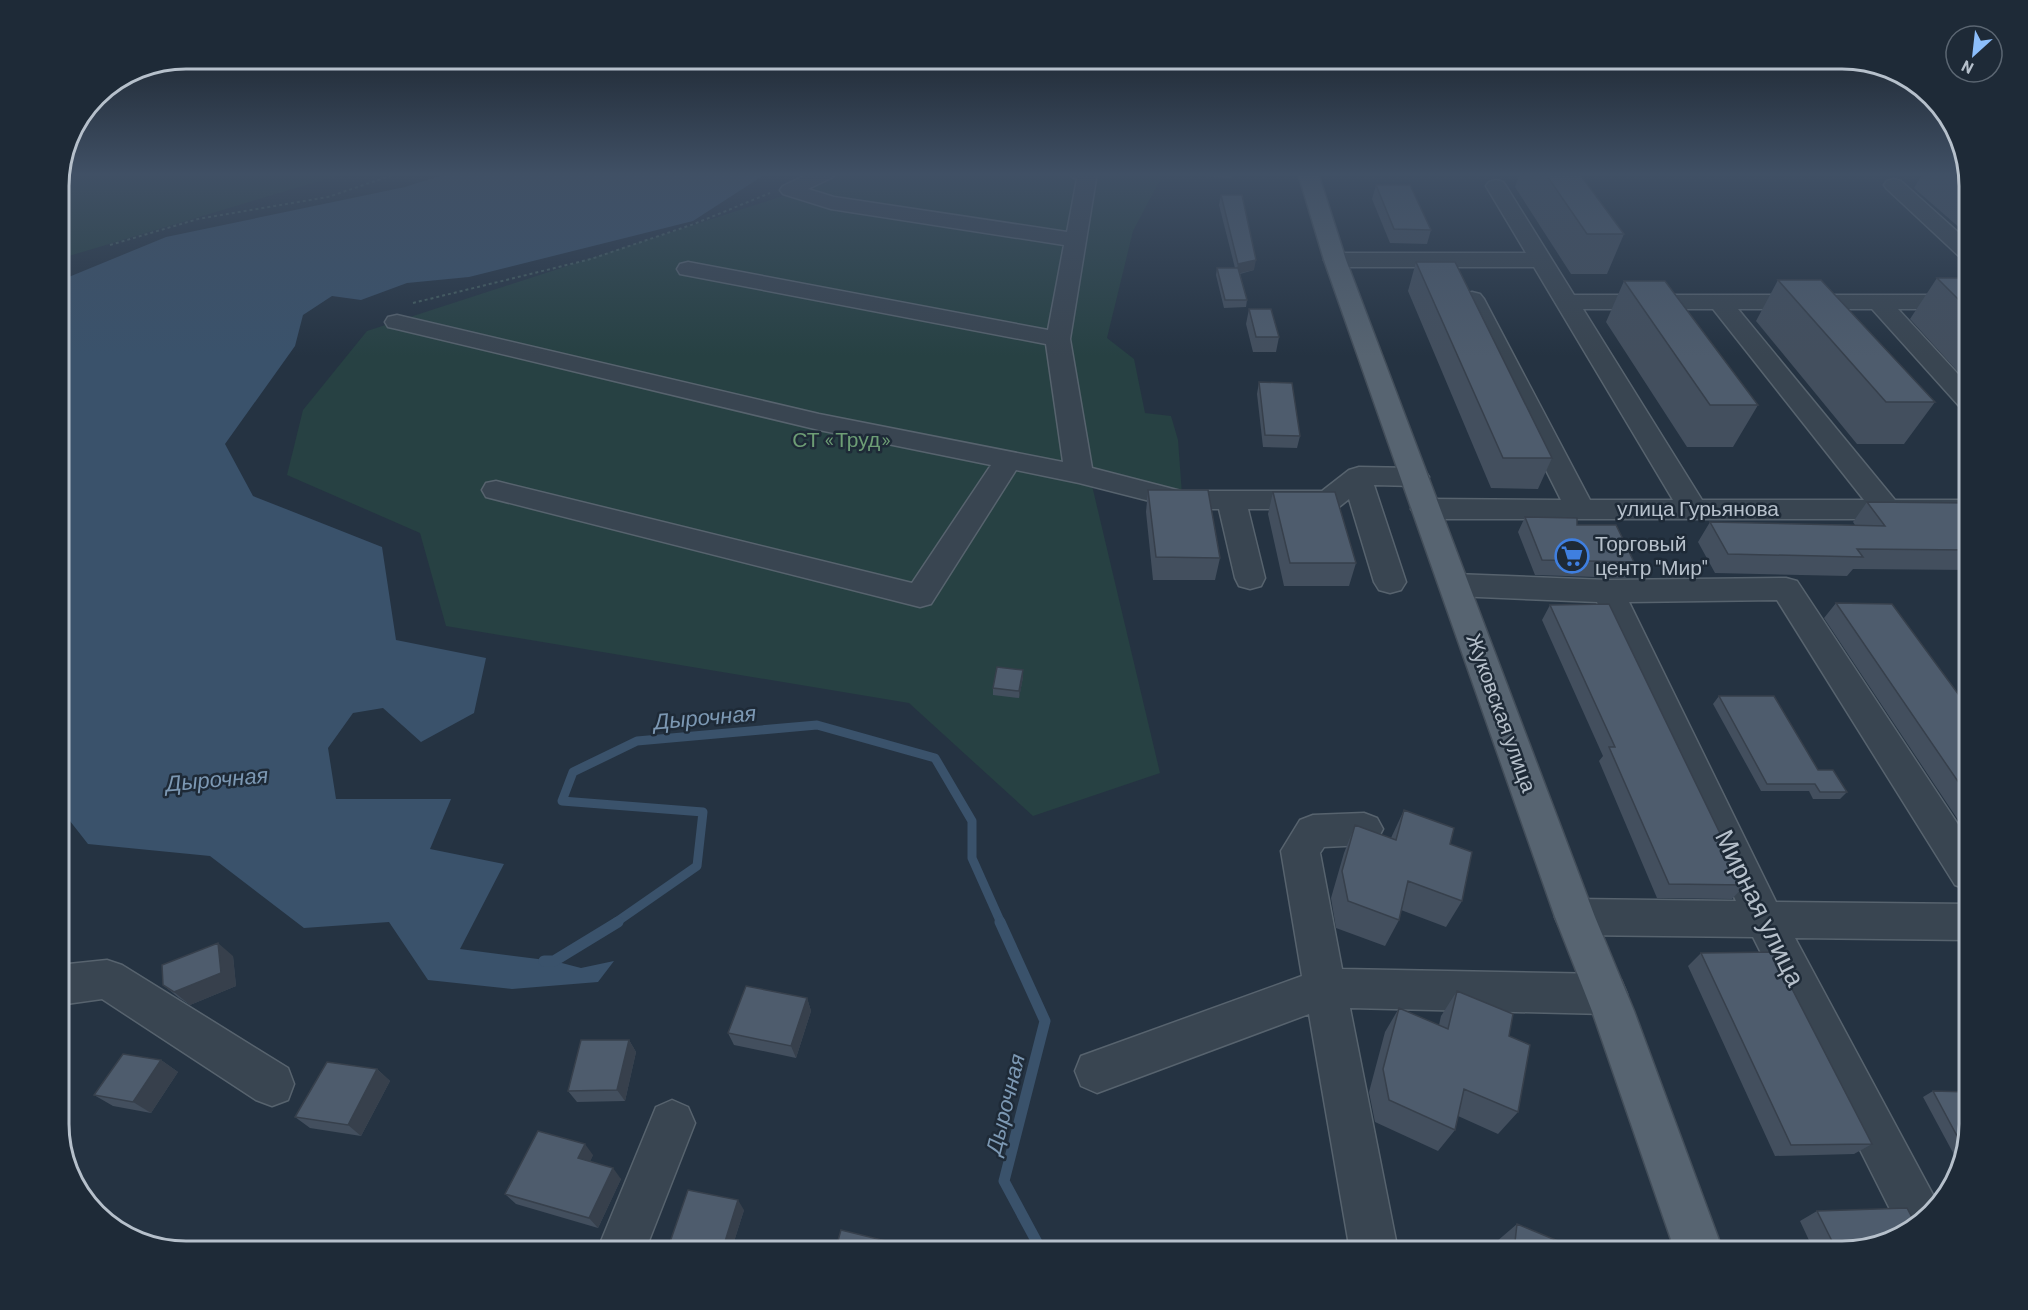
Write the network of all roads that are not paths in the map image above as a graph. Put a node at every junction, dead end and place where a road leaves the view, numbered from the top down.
1 (1036, 234) edge
2 (1076, 234) edge
3 (1327, 234) edge
4 (1525, 234) edge
5 (1075, 240) junction
6 (1335, 260) junction
7 (1452, 260) junction
8 (1541, 260) junction
9 (688, 269) dead end
10 (1567, 302) junction
11 (1720, 302) junction
12 (1878, 302) junction
13 (1959, 302) edge
14 (405, 312) road end
15 (1058, 339) junction
16 (1959, 389) edge
17 (1008, 460) junction
18 (1078, 474) junction
19 (1415, 477) junction
20 (1357, 478) junction
21 (496, 490) dead end
22 (1231, 500) junction
23 (1426, 509) junction
24 (1580, 509) junction
25 (1693, 509) junction
26 (1886, 509) junction
27 (1959, 510) edge
28 (1250, 578) dead end
29 (1390, 582) dead end
30 (1455, 585) junction
31 (1608, 591) junction
32 (1364, 829) edge
33 (1959, 856) edge
34 (1575, 917) junction
35 (1765, 921) junction
36 (1959, 922) edge
37 (69, 984) edge
38 (1325, 988) junction
39 (1606, 994) junction
40 (1097, 1071) dead end
41 (272, 1084) dead end
42 (672, 1123) dead end
43 (1917, 1213) edge
44 (625, 1241) edge
45 (1372, 1241) edge
46 (1695, 1241) edge

1 - 5 street
2 - 5 street
3 - 6 main road, Жуковская улица
4 - 8 street
5 - 15 street
6 - 7 street
6 - 19 main road, Жуковская улица
7 - 8 street
7 - 24 street
8 - 10 street
9 - 15 street
10 - 11 street
10 - 25 street
11 - 12 street
11 - 26 street
12 - 13 street
12 - 16 street
14 - 17 street
15 - 18 street
17 - 18 street
17 - 21 street
18 - 22 street
19 - 20 street
19 - 23 main road, Жуковская улица
20 - 22 street
20 - 29 street
22 - 28 street
23 - 24 street, улица Гурьянова
23 - 30 main road, Жуковская улица
24 - 25 street, улица Гурьянова
25 - 26 street, улица Гурьянова
26 - 27 street, улица Гурьянова
30 - 31 street
30 - 34 main road, Жуковская улица
31 - 33 street
31 - 35 street, Мирная улица
32 - 38 street
34 - 35 street
34 - 39 main road, Жуковская улица
35 - 36 street
35 - 43 street, Мирная улица
37 - 41 street
38 - 39 street
38 - 40 street
38 - 45 street
39 - 46 main road, Жуковская улица
42 - 44 street

